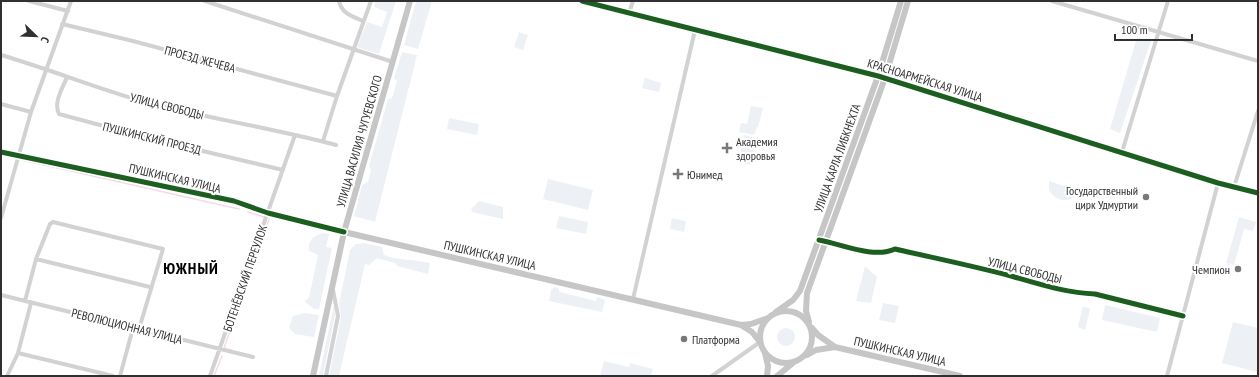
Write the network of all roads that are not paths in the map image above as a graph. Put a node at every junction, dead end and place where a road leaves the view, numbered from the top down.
1 (29, 1) edge
2 (71, 1) edge
3 (205, 1) edge
4 (339, 1) edge
5 (371, 1) edge
6 (410, 1) edge
7 (582, 1) edge
8 (633, 1) edge
9 (901, 1) edge
10 (908, 1) edge
11 (1052, 1) edge
12 (1168, 1) edge
13 (68, 11) junction
14 (629, 13) junction
15 (363, 20) junction
16 (62, 24) junction
17 (695, 30) junction
18 (1158, 33) junction
19 (353, 49) junction
20 (1, 55) edge
21 (1258, 61) edge
22 (393, 62) junction
23 (47, 68) junction
24 (67, 77) junction
25 (882, 77) junction
26 (337, 96) junction
27 (1, 104) edge
28 (1258, 111) edge
29 (31, 112) junction
30 (296, 135) junction
31 (323, 142) junction
32 (336, 145) dead end
33 (1, 152) edge
34 (1122, 152) junction
35 (19, 156) junction
36 (283, 170) junction
37 (1218, 183) junction
38 (1234, 187) junction
39 (1258, 193) edge
40 (268, 213) junction
41 (1, 218) edge
42 (344, 232) junction
43 (819, 240) junction
44 (826, 241) junction
45 (819, 249) junction
46 (36, 259) junction
47 (150, 287) junction
48 (332, 287) junction
49 (1, 295) edge
50 (633, 300) junction
51 (25, 301) junction
52 (31, 303) junction
53 (776, 312) junction
54 (1183, 316) junction
55 (768, 318) junction
56 (810, 324) junction
57 (741, 325) junction
58 (133, 328) junction
59 (139, 329) junction
60 (760, 342) junction
61 (835, 347) junction
62 (220, 349) junction
63 (764, 352) junction
64 (18, 353) junction
65 (805, 356) junction
66 (253, 357) dead end
67 (796, 362) junction
68 (7, 376) edge
69 (113, 376) edge
70 (120, 376) edge
71 (210, 376) edge
72 (313, 376) edge
73 (326, 376) edge
74 (712, 376) edge
75 (767, 376) edge
76 (777, 376) edge
77 (960, 376) edge
78 (1167, 376) edge

1 - 13 street
2 - 13 street
3 - 19 street
4 - 15 street
5 - 15 street
6 - 22 main road, УЛИЦА ВАСИЛИЯ ЧУГУЕВСКОГО
7 - 14 street, КРАСНОАРМЕЙСКАЯ УЛИЦА
8 - 14 street
9 - 25 main road, УЛИЦА КАРЛА ЛИБКНЕХТА
10 - 25 main road, УЛИЦА КАРЛА ЛИБКНЕХТА
11 - 18 street
12 - 18 street
13 - 16 street
14 - 17 street, КРАСНОАРМЕЙСКАЯ УЛИЦА
15 - 19 street
16 - 23 street
16 - 26 street, ПРОЕЗД ЖЕЧЕВА
17 - 25 street, КРАСНОАРМЕЙСКАЯ УЛИЦА
17 - 50 street
18 - 21 street
18 - 34 street
19 - 22 street
19 - 26 street
20 - 23 street, УЛИЦА СВОБОДЫ
22 - 42 main road, УЛИЦА ВАСИЛИЯ ЧУГУЕВСКОГО
23 - 24 street, УЛИЦА СВОБОДЫ
23 - 29 street
24 - 30 street, УЛИЦА СВОБОДЫ
24 - 36 street, ПУШКИНСКИЙ ПРОЕЗД
25 - 34 street, КРАСНОАРМЕЙСКАЯ УЛИЦА
25 - 43 main road, УЛИЦА КАРЛА ЛИБКНЕХТА
25 - 44 main road, УЛИЦА КАРЛА ЛИБКНЕХТА
26 - 31 street
27 - 29 street
28 - 38 street
29 - 35 street
30 - 31 street, УЛИЦА СВОБОДЫ
30 - 36 street, БОТЕНЁВСКИЙ ПЕРЕУЛОК
31 - 32 street, УЛИЦА СВОБОДЫ
33 - 35 street, ПУШКИНСКАЯ УЛИЦА
34 - 37 street, КРАСНОАРМЕЙСКАЯ УЛИЦА
35 - 40 street, ПУШКИНСКАЯ УЛИЦА
35 - 41 street
36 - 40 street, БОТЕНЁВСКИЙ ПЕРЕУЛОК
37 - 38 street, КРАСНОАРМЕЙСКАЯ УЛИЦА
37 - 54 street
38 - 39 street, КРАСНОАРМЕЙСКАЯ УЛИЦА
40 - 42 street, ПУШКИНСКАЯ УЛИЦА
40 - 62 street, БОТЕНЁВСКИЙ ПЕРЕУЛОК
42 - 48 main road, УЛИЦА ВАСИЛИЯ ЧУГУЕВСКОГО
42 - 50 main road, ПУШКИНСКАЯ УЛИЦА
43 - 44 street, УЛИЦА СВОБОДЫ
43 - 45 main road, УЛИЦА КАРЛА ЛИБКНЕХТА
44 - 45 main road, УЛИЦА КАРЛА ЛИБКНЕХТА
44 - 54 street, УЛИЦА СВОБОДЫ
45 - 53 main road, УЛИЦА КАРЛА ЛИБКНЕХТА
45 - 56 main road, УЛИЦА КАРЛА ЛИБКНЕХТА
46 - 47 street
46 - 47 street
46 - 51 street
47 - 59 street
48 - 72 main road, УЛИЦА ВАСИЛИЯ ЧУГУЕВСКОГО
48 - 73 street, УЛИЦА ВАСИЛИЯ ЧУГУЕВСКОГО
49 - 51 street, РЕВОЛЮЦИОННАЯ УЛИЦА
50 - 57 main road, ПУШКИНСКАЯ УЛИЦА
51 - 52 street, РЕВОЛЮЦИОННАЯ УЛИЦА
52 - 58 street, РЕВОЛЮЦИОННАЯ УЛИЦА
52 - 64 street
53 - 55 main road
53 - 56 main road
54 - 78 street
55 - 57 main road, ПУШКИНСКАЯ УЛИЦА
55 - 60 main road
56 - 61 main road, ПУШКИНСКАЯ УЛИЦА
56 - 65 main road
57 - 60 main road, ПУШКИНСКАЯ УЛИЦА
58 - 59 street, РЕВОЛЮЦИОННАЯ УЛИЦА
58 - 70 street
59 - 62 street, РЕВОЛЮЦИОННАЯ УЛИЦА
60 - 63 main road
60 - 74 street
61 - 65 main road, ПУШКИНСКАЯ УЛИЦА
61 - 77 main road, ПУШКИНСКАЯ УЛИЦА
62 - 66 street, РЕВОЛЮЦИОННАЯ УЛИЦА
62 - 71 street, БОТЕНЁВСКИЙ ПЕРЕУЛОК
63 - 67 main road
63 - 75 main road
64 - 68 street
64 - 69 street
65 - 67 main road
67 - 76 main road

